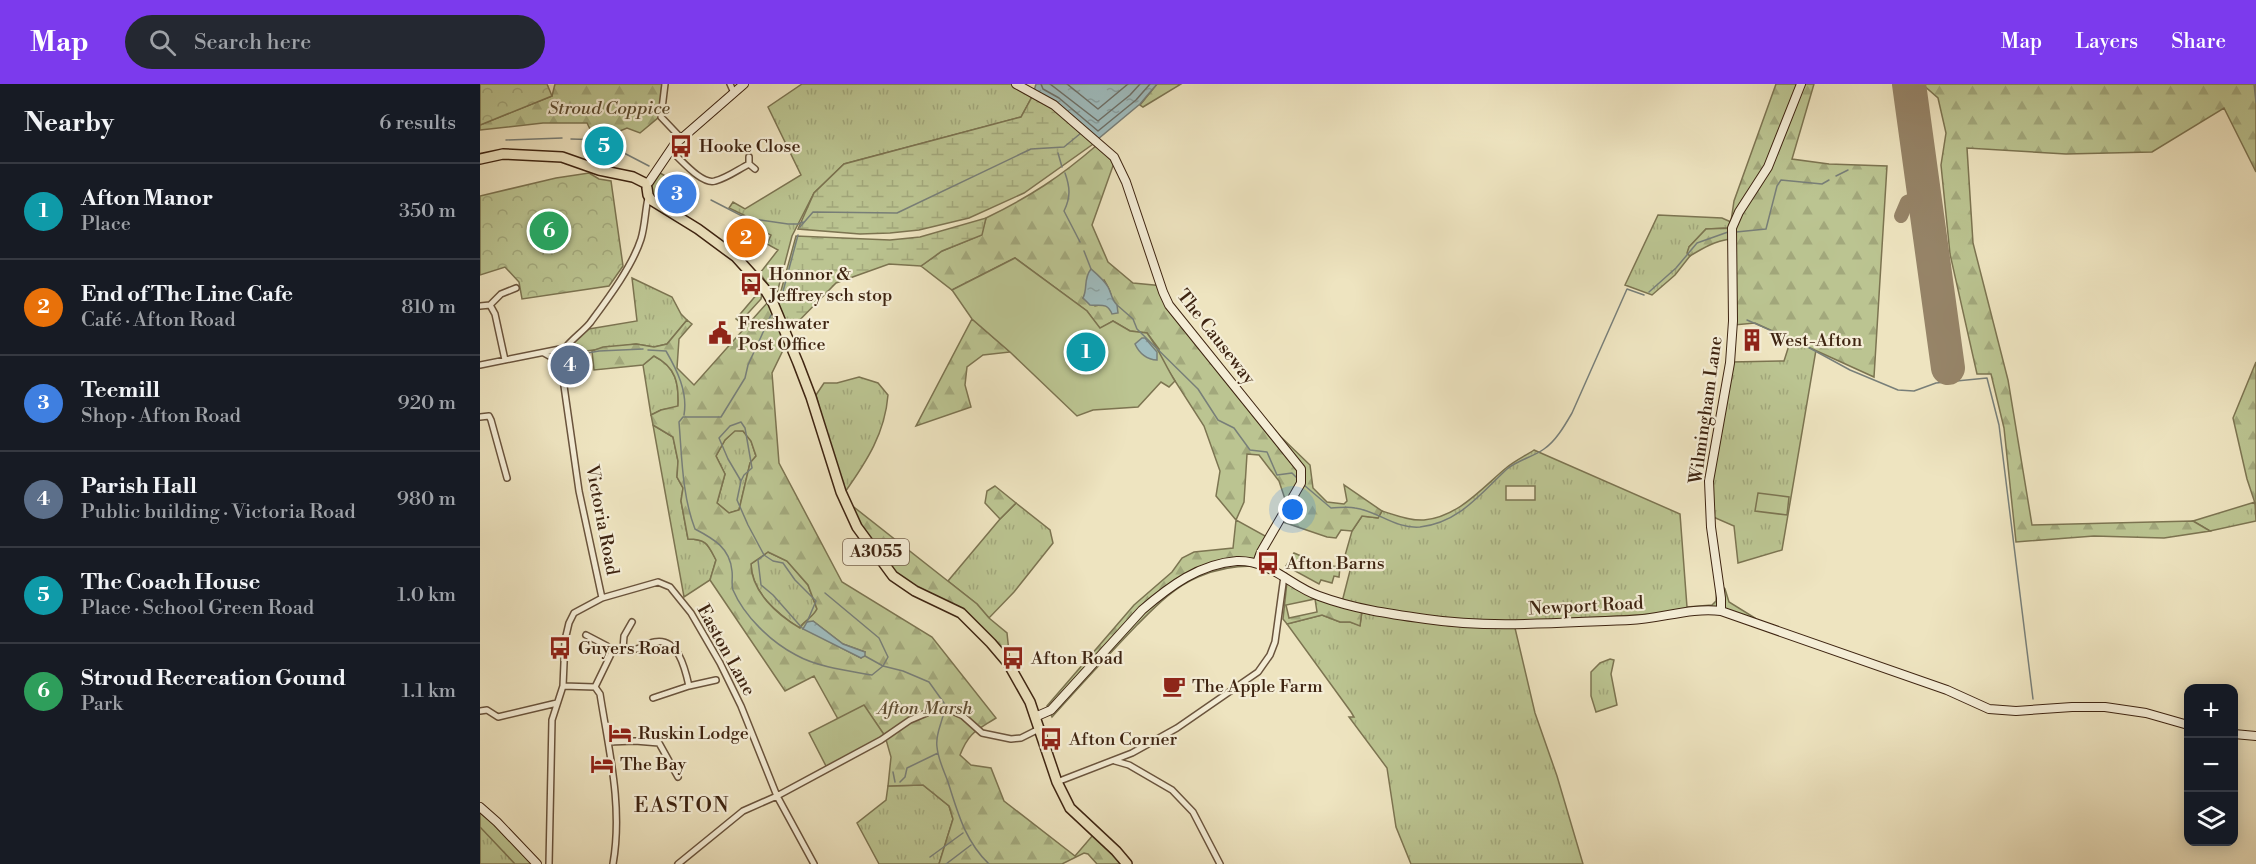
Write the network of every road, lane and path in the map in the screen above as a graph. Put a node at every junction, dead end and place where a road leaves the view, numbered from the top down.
1 (665, 84) edge
2 (730, 84) edge
3 (744, 84) edge
4 (1016, 84) edge
5 (1801, 84) edge
6 (734, 93) junction
7 (681, 138) junction
8 (670, 150) junction
9 (480, 159) edge
10 (755, 169) dead end
11 (647, 188) junction
12 (516, 288) dead end
13 (490, 305) junction
14 (480, 306) edge
15 (566, 346) junction
16 (544, 353) junction
17 (505, 360) junction
18 (560, 362) junction
19 (480, 365) edge
20 (480, 417) edge
21 (507, 478) dead end
22 (1257, 563) junction
23 (1284, 576) junction
24 (602, 598) junction
25 (1721, 611) junction
26 (632, 622) dead end
27 (586, 635) dead end
28 (623, 649) junction
29 (612, 652) junction
30 (716, 680) dead end
31 (564, 686) junction
32 (689, 686) junction
33 (595, 687) junction
34 (653, 698) dead end
35 (487, 701) dead end
36 (557, 703) junction
37 (483, 711) edge
38 (1035, 717) junction
39 (2184, 723) edge
40 (1039, 729) junction
41 (2238, 734) edge
42 (2256, 736) edge
43 (609, 742) junction
44 (1132, 753) junction
45 (1115, 760) junction
46 (1129, 765) junction
47 (678, 777) dead end
48 (1057, 782) junction
49 (777, 796) junction
50 (480, 807) edge
51 (537, 864) edge
52 (549, 864) edge
53 (613, 864) edge
54 (678, 864) edge
55 (814, 864) edge
56 (1127, 864) edge
57 (1220, 864) edge

1 - 7 street
2 - 6 street
3 - 6 street
4 - 22 street, The Causeway
5 - 25 street, Wilmingham Lane
6 - 7 street
7 - 8 street
8 - 10 street
8 - 11 street
9 - 11 main road, A3055
11 - 15 street
11 - 38 main road, A3055
12 - 13 street
13 - 14 street
13 - 17 street
15 - 16 street
15 - 18 street, Victoria Road
16 - 17 street
16 - 18 street
17 - 19 street
18 - 24 street, Victoria Road
20 - 21 street
22 - 23 street, Newport Road
22 - 38 street, Newport Road
23 - 25 street, Newport Road
23 - 44 street
24 - 31 street, Victoria Road
24 - 49 street, Easton Lane
25 - 39 street, Newport Road
26 - 28 street
27 - 29 street
28 - 29 street
28 - 32 street
29 - 33 street
30 - 32 street
31 - 33 street
31 - 36 street, Victoria Road
32 - 34 street
33 - 43 street
35 - 37 street
36 - 37 street
36 - 52 street, Victoria Road
38 - 40 main road, A3055
40 - 48 main road, A3055
40 - 49 street
41 - 42 street
43 - 47 street
43 - 53 street
44 - 45 street
44 - 46 street
45 - 46 street
45 - 48 street
46 - 57 street
48 - 56 main road, A3055
49 - 54 street
49 - 55 street, Easton Lane
50 - 51 street

